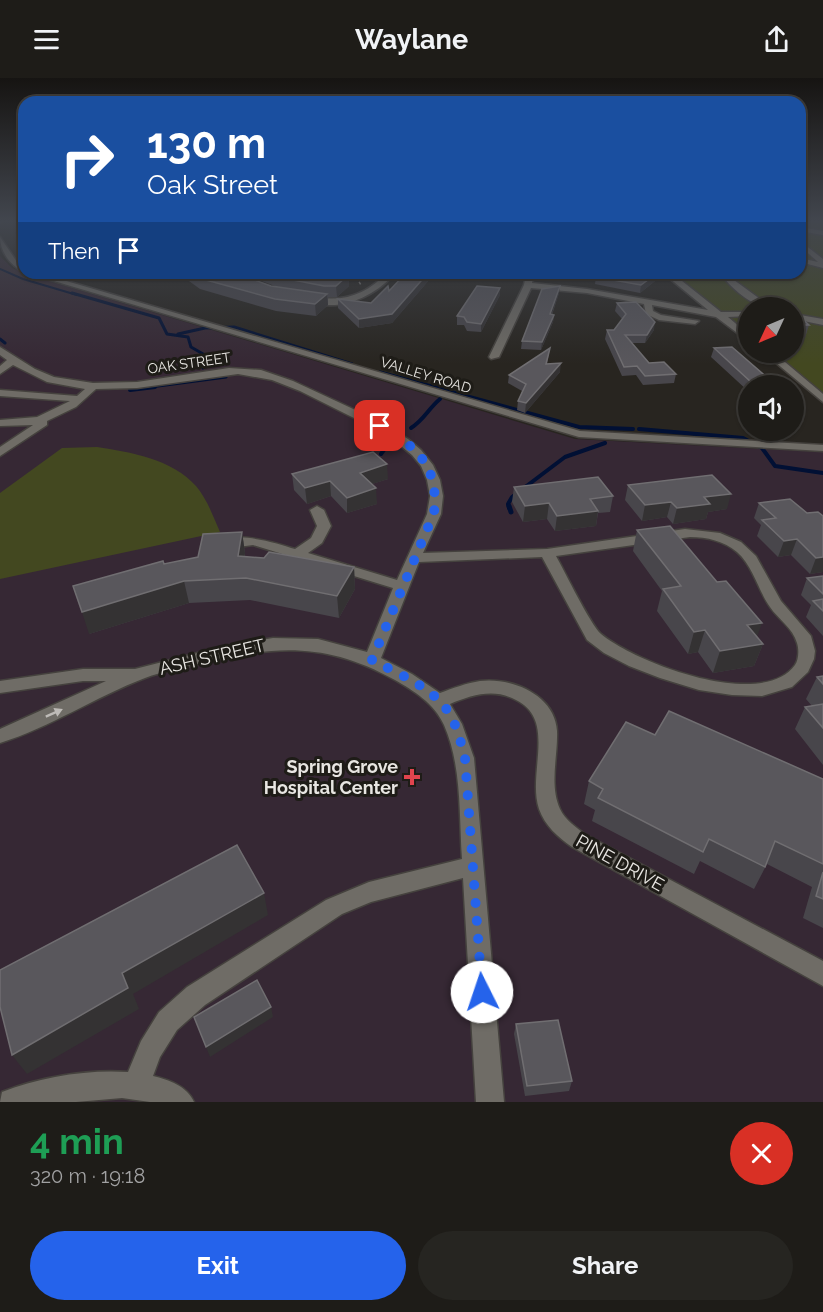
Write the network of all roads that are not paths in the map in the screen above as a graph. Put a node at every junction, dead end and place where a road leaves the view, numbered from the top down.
1 (52, 279) edge
2 (386, 279) edge
3 (530, 279) edge
4 (675, 279) edge
5 (729, 279) edge
6 (528, 285) junction
7 (301, 297) edge
8 (752, 297) edge
9 (648, 302) junction
10 (823, 313) edge
11 (738, 314) edge
12 (804, 314) edge
13 (720, 315) junction
14 (804, 317) edge
15 (695, 321) dead end
16 (823, 322) edge
17 (738, 330) edge
18 (0, 350) edge
19 (494, 357) dead end
20 (13, 360) junction
21 (780, 363) edge
22 (0, 371) edge
23 (93, 387) junction
24 (0, 393) edge
25 (80, 399) junction
26 (823, 399) edge
27 (53, 417) junction
28 (0, 423) edge
29 (823, 448) edge
30 (0, 452) edge
31 (317, 510) dead end
32 (218, 545) edge
33 (547, 553) junction
34 (297, 554) junction
35 (414, 558) junction
36 (402, 586) junction
37 (372, 660) junction
38 (138, 674) junction
39 (0, 687) edge
40 (439, 700) junction
41 (0, 736) edge
42 (473, 866) junction
43 (823, 974) edge
44 (136, 1087) junction
45 (12, 1102) edge
46 (180, 1102) edge
47 (490, 1102) edge

1 - 29 street, VALLEY ROAD
2 - 7 street
3 - 6 street
4 - 13 street
5 - 8 street
6 - 9 street
6 - 19 street
9 - 13 street
9 - 15 street
10 - 12 street
11 - 13 street
13 - 17 street
14 - 16 street
18 - 20 street, OAK STREET
20 - 22 street
20 - 23 street, OAK STREET
21 - 26 street
23 - 25 street
23 - 35 street, OAK STREET
24 - 25 street
25 - 27 street
27 - 28 street
27 - 30 street
31 - 34 street
32 - 34 street
33 - 33 street
33 - 35 street
34 - 36 street
35 - 36 street, OAK STREET
36 - 37 street, OAK STREET
37 - 38 street, ASH STREET
37 - 40 street, ASH STREET
38 - 39 street, ASH STREET
41 -> 38 street, ASH STREET
40 - 42 street, ASH STREET
40 - 43 street, PINE DRIVE
42 - 44 street
42 - 47 street, ASH STREET
44 - 45 street
44 - 46 street

